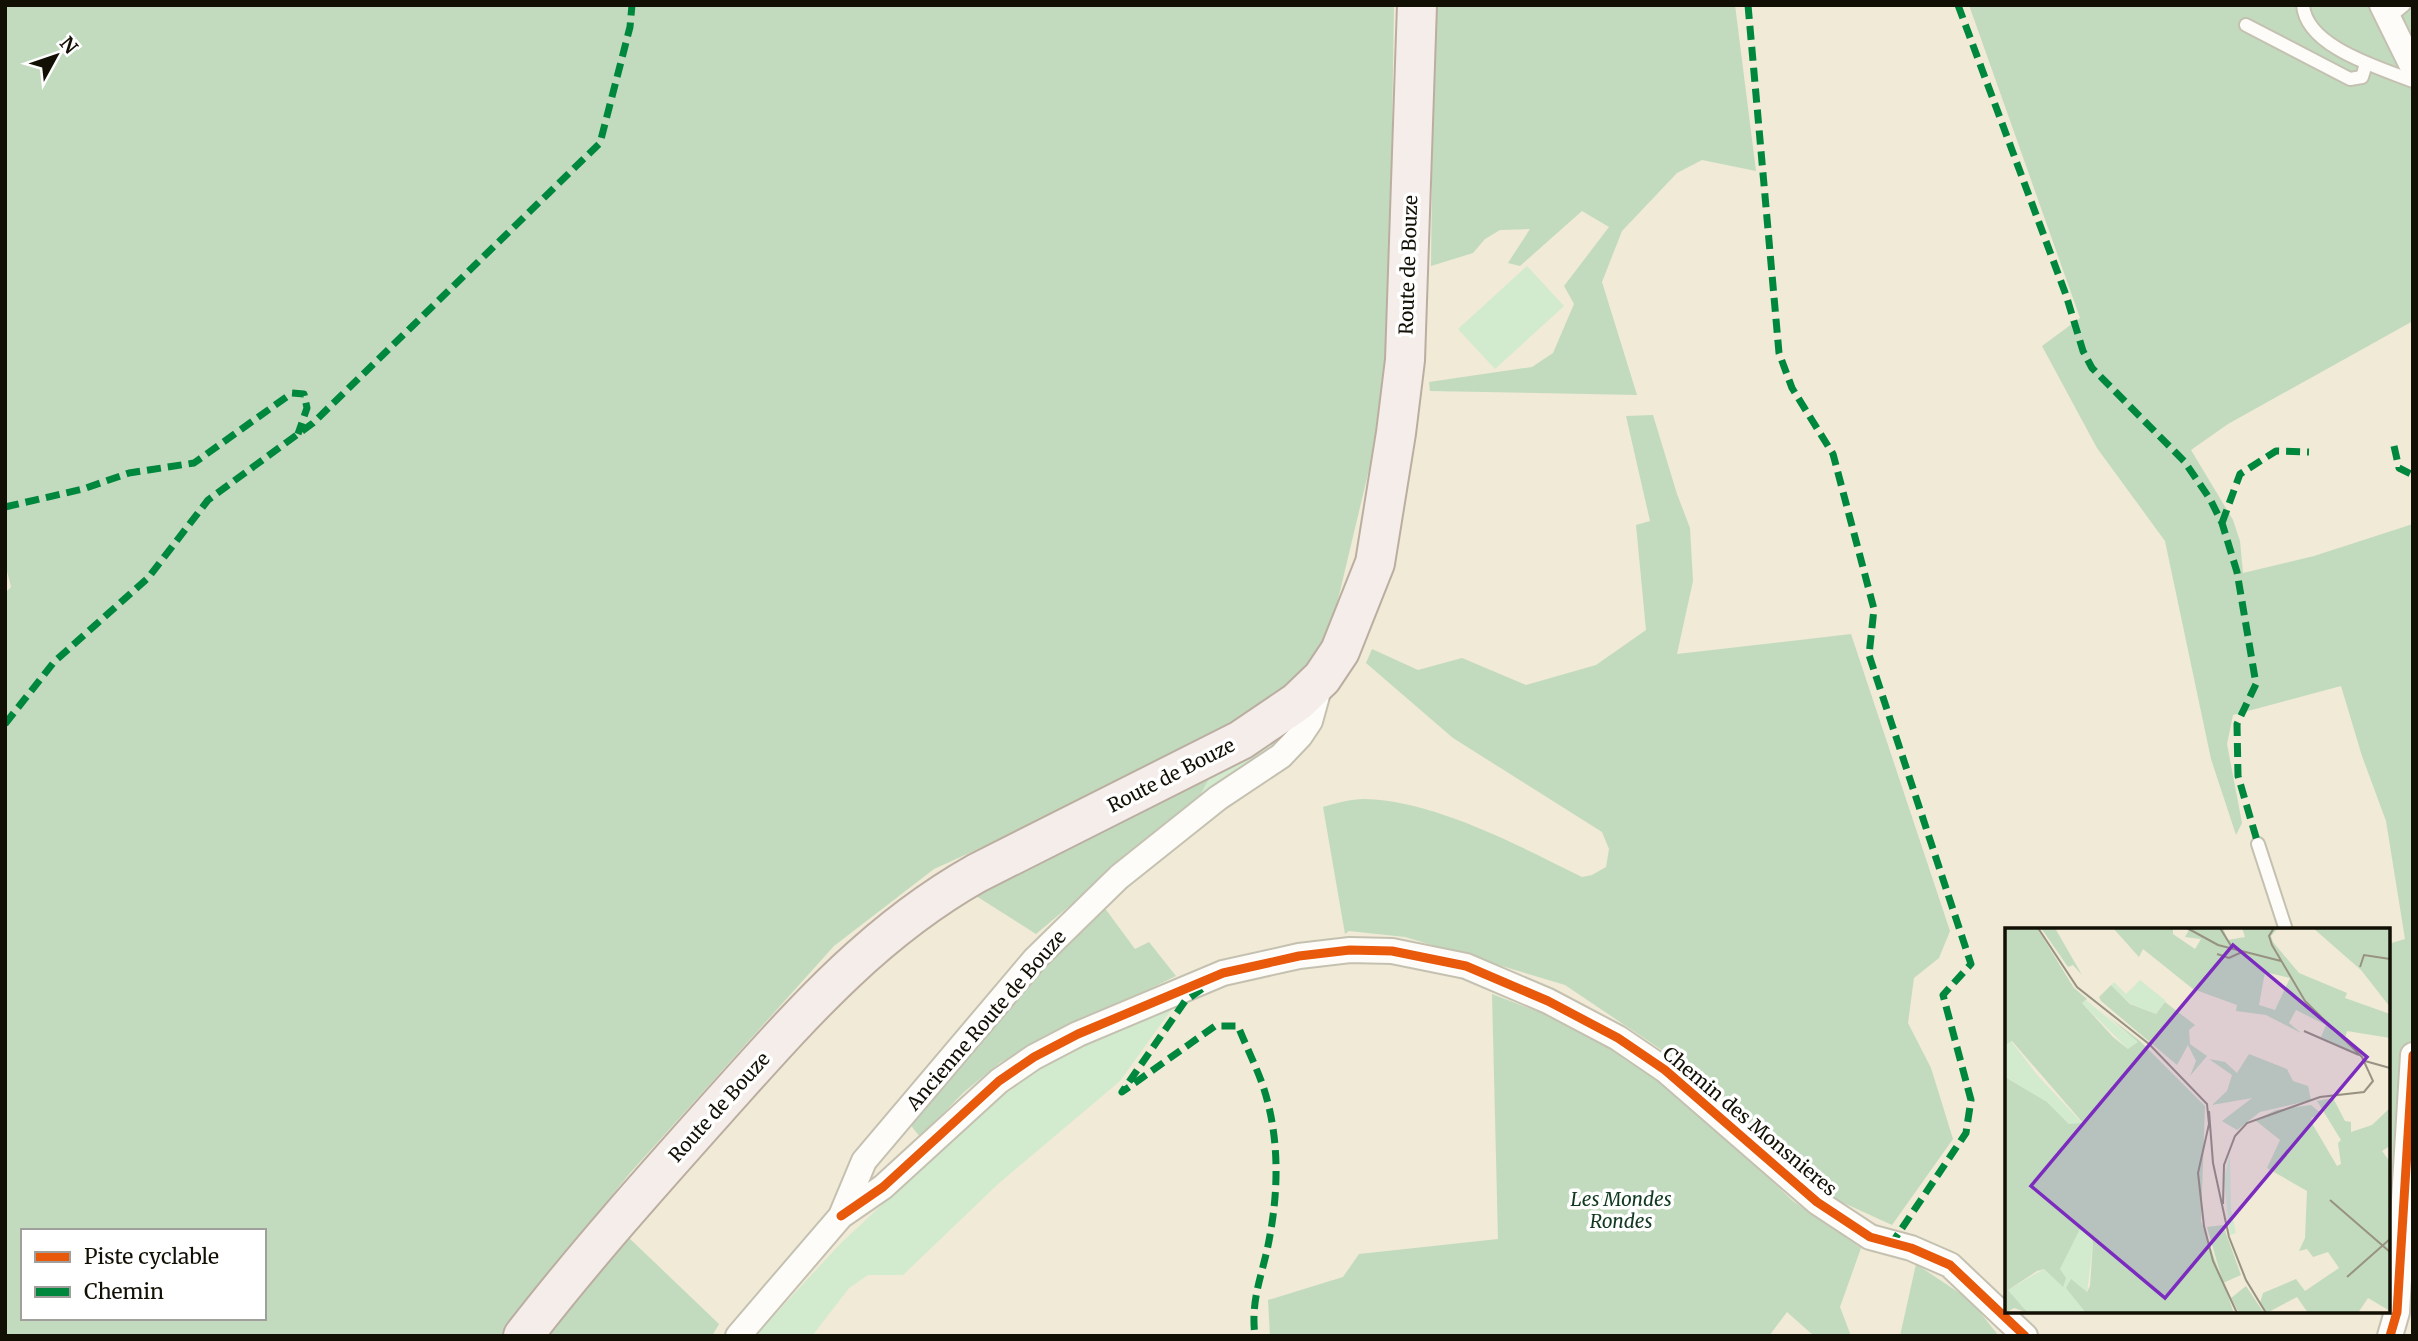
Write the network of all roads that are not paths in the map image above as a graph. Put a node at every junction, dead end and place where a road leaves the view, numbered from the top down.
1 (1417, 5) edge
2 (2303, 5) edge
3 (2391, 9) edge
4 (2246, 25) dead end
5 (2366, 64) junction
6 (2413, 68) edge
7 (2413, 81) edge
8 (1322, 678) junction
9 (2258, 844) dead end
10 (2285, 928) edge
11 (2413, 1055) edge
12 (841, 1216) junction
13 (2390, 1298) edge
14 (2394, 1324) edge
15 (523, 1336) edge
16 (738, 1336) edge
17 (2025, 1336) edge

1 - 8 main road, Route de Bouze
2 - 5 lane
3 - 6 street
4 - 5 lane
5 - 7 lane
8 - 12 street, Ancienne Route de Bouze
8 - 15 main road, Route de Bouze
9 - 10 lane
11 - 14 street
12 - 16 street, Ancienne Route de Bouze
12 - 17 street, Chemin des Monsnieres
13 - 14 lane

